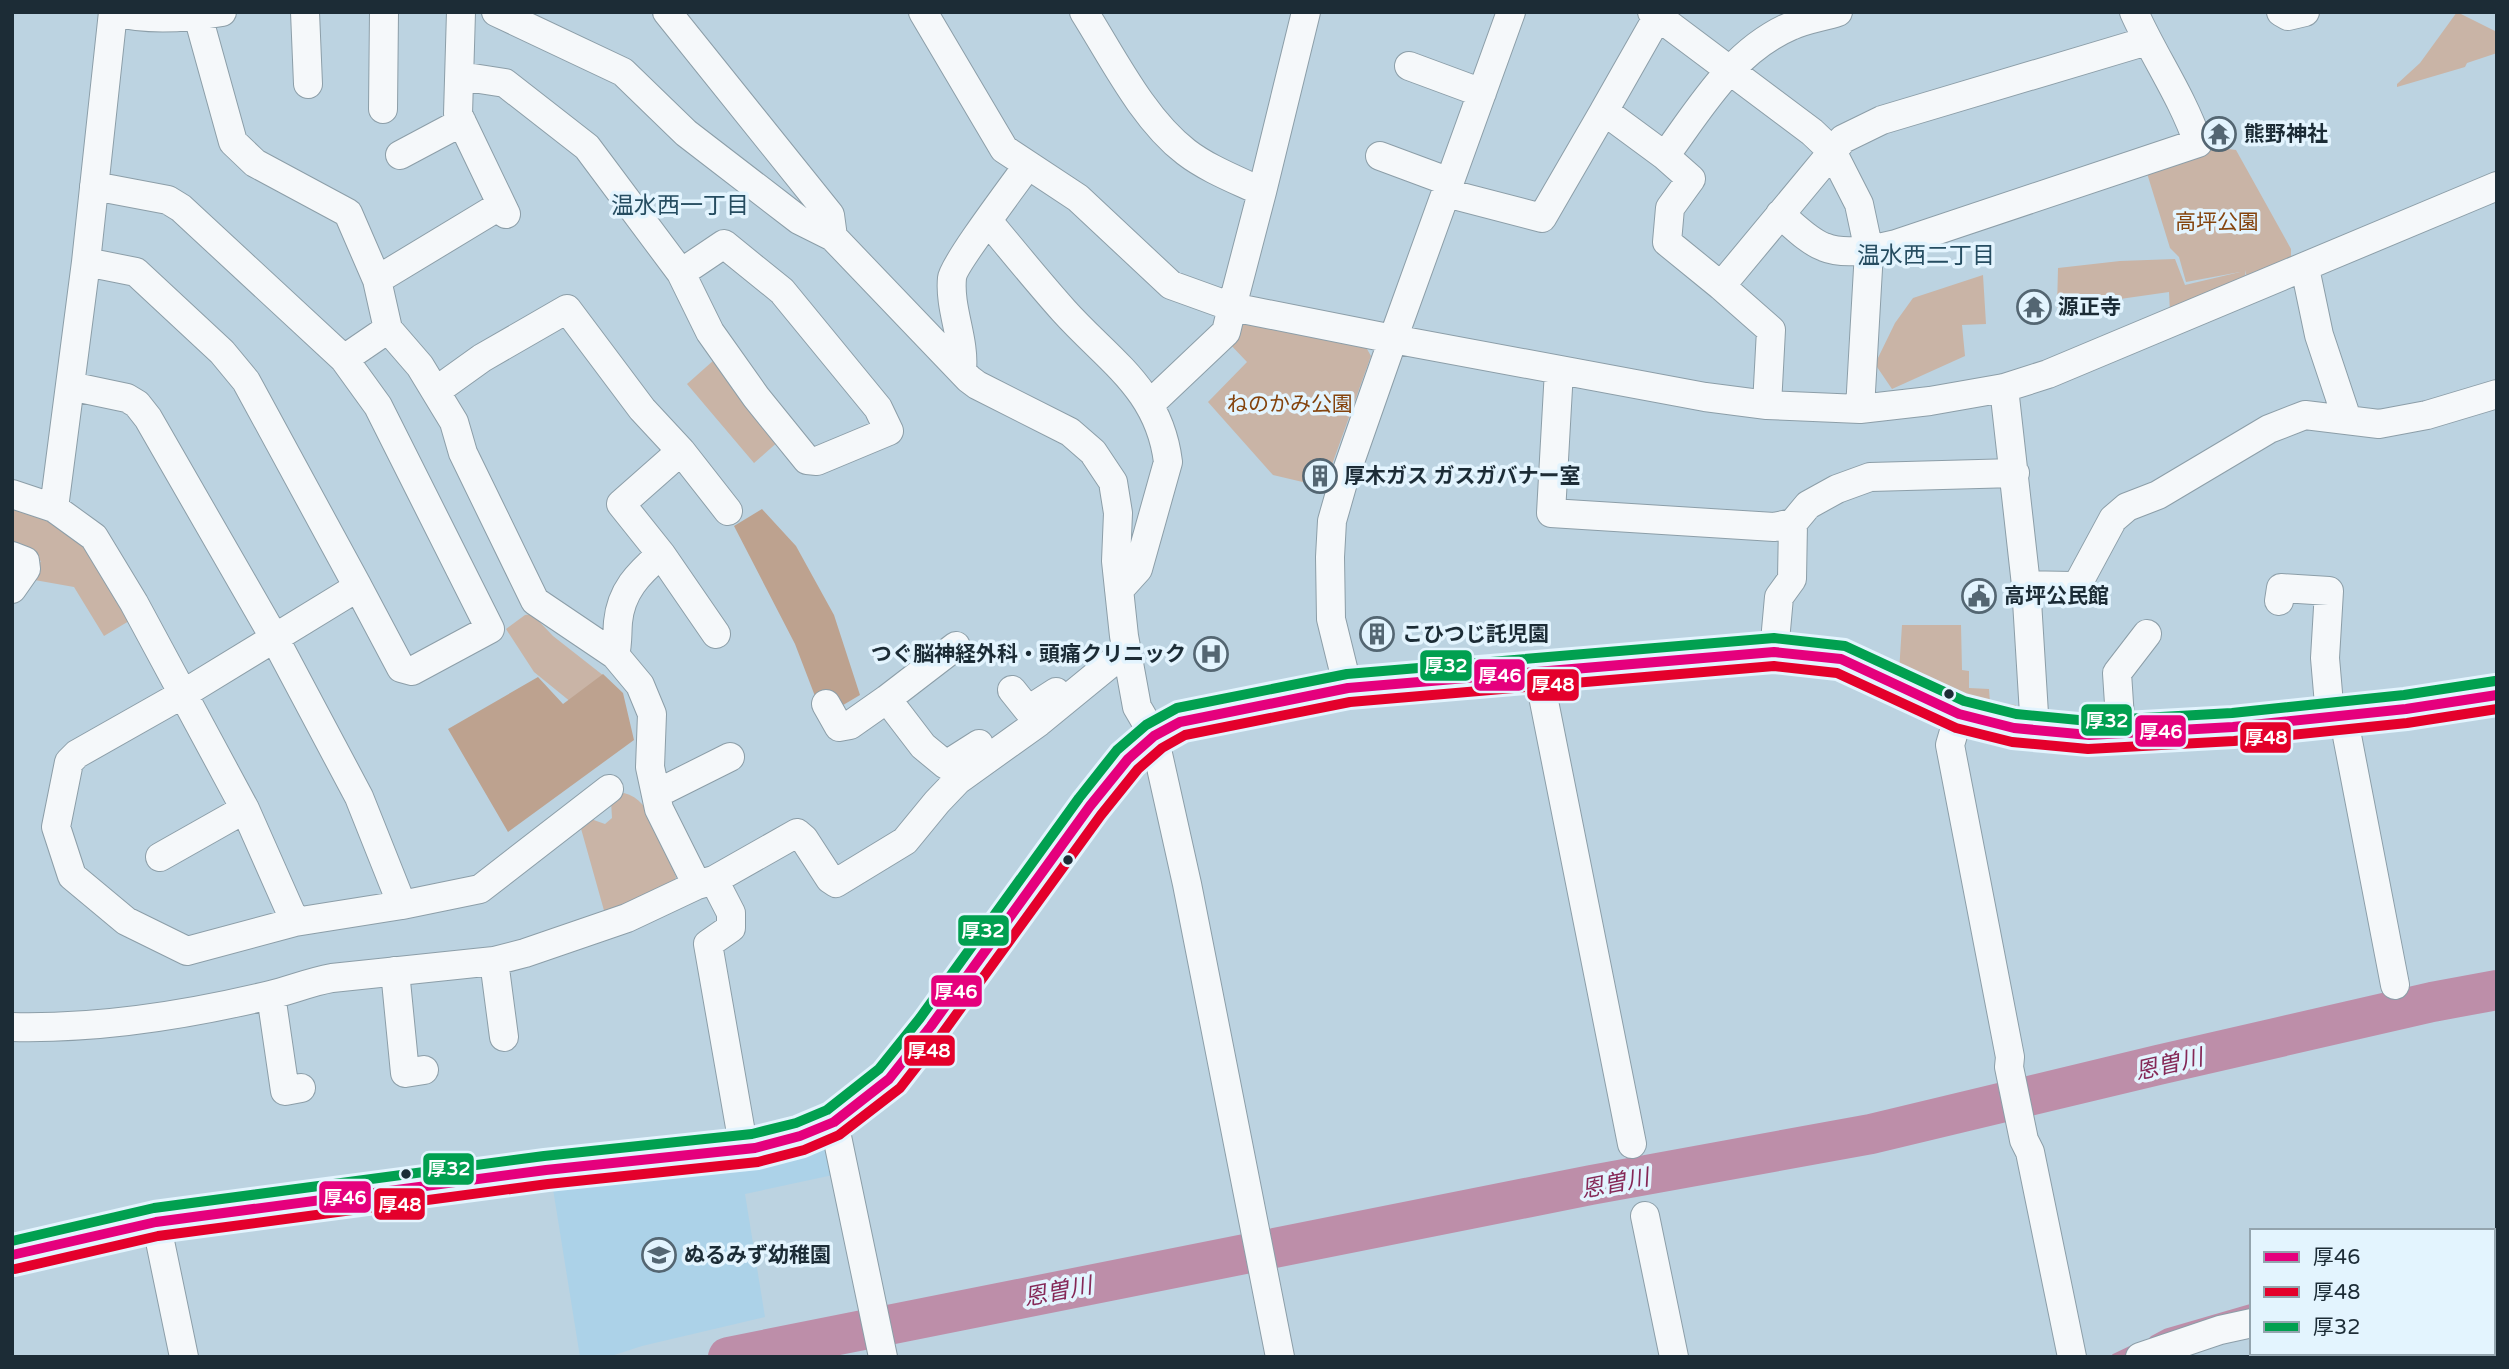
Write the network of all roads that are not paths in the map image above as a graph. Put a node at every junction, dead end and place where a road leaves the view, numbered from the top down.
1 (113, 12) edge
2 (305, 12) edge
3 (384, 12) edge
4 (461, 12) edge
5 (496, 12) edge
6 (667, 12) edge
7 (923, 12) edge
8 (1306, 12) edge
9 (1511, 12) edge
10 (1838, 12) edge
11 (2134, 12) edge
12 (2281, 12) edge
13 (2305, 12) edge
14 (1655, 14) edge
15 (199, 15) edge
16 (1097, 17) edge
17 (2147, 41) junction
18 (1409, 66) dead end
19 (1729, 69) junction
20 (460, 76) junction
21 (308, 84) dead end
22 (1482, 93) junction
23 (383, 109) dead end
24 (1604, 111) junction
25 (462, 122) junction
26 (1832, 151) junction
27 (400, 155) dead end
28 (1380, 156) dead end
29 (1665, 156) junction
30 (1028, 165) junction
31 (94, 186) junction
32 (2497, 186) edge
33 (1448, 187) junction
34 (1262, 192) junction
35 (1780, 214) junction
36 (988, 221) junction
37 (833, 237) junction
38 (1869, 251) junction
39 (86, 262) junction
40 (2305, 268) junction
41 (681, 274) junction
42 (377, 280) junction
43 (1721, 286) junction
44 (1232, 307) junction
45 (388, 329) junction
46 (1393, 339) junction
47 (344, 359) junction
48 (962, 370) junction
49 (1559, 370) junction
50 (70, 386) junction
51 (2004, 388) junction
52 (436, 391) junction
53 (2497, 394) edge
54 (1150, 404) junction
55 (1767, 405) junction
56 (1860, 409) junction
57 (2347, 419) junction
58 (681, 451) junction
59 (2015, 473) junction
60 (12, 494) edge
61 (54, 508) junction
62 (728, 510) dead end
63 (1793, 523) junction
64 (661, 554) junction
65 (12, 556) edge
66 (2026, 585) junction
67 (358, 587) junction
68 (2280, 587) dead end
69 (12, 589) edge
70 (1119, 590) junction
71 (716, 634) dead end
72 (2147, 634) dead end
73 (275, 639) junction
74 (956, 646) dead end
75 (1127, 650) junction
76 (1774, 652) junction
77 (615, 656) junction
78 (1538, 671) junction
79 (1093, 680) junction
80 (1348, 688) junction
81 (1012, 690) dead end
82 (183, 694) junction
83 (2497, 695) edge
84 (887, 699) junction
85 (826, 704) dead end
86 (1959, 714) junction
87 (2336, 716) junction
88 (2035, 730) junction
89 (2121, 734) junction
90 (1019, 736) junction
91 (1154, 736) junction
92 (730, 757) dead end
93 (609, 789) dead end
94 (656, 794) junction
95 (245, 809) junction
96 (166, 848) dead end
97 (705, 882) junction
98 (402, 905) junction
99 (295, 922) junction
100 (494, 961) junction
101 (395, 971) junction
102 (2395, 985) dead end
103 (271, 995) junction
104 (12, 1027) edge
105 (504, 1037) dead end
106 (406, 1074) dead end
107 (284, 1091) dead end
108 (834, 1122) junction
109 (1632, 1144) dead end
110 (744, 1150) junction
111 (1645, 1216) dead end
112 (156, 1222) junction
113 (12, 1255) edge
114 (2250, 1322) edge
115 (184, 1357) edge
116 (883, 1357) edge
117 (1280, 1357) edge
118 (1674, 1357) edge
119 (2072, 1357) edge
120 (2140, 1357) edge

1 - 15 street
1 - 31 street
2 - 21 street
3 - 23 street
4 - 20 street
5 - 37 street
6 - 37 street
7 - 30 street
8 - 34 street
9 - 22 street
10 - 19 street
11 - 17 street
12 - 13 street
14 - 19 street
14 - 24 street
15 - 42 street
16 - 34 street
17 - 26 street
17 - 38 street
18 - 22 street
19 - 26 street
19 - 29 street
20 - 25 street
20 - 41 street
22 - 33 street
24 - 29 street
24 - 33 street
25 - 27 street
25 - 42 street
26 - 35 street
26 - 38 street
28 - 33 street
29 - 43 street
30 - 36 street
30 - 44 street
31 - 39 street
31 - 47 street
32 - 40 street
33 - 46 street
34 - 44 street
35 - 38 street
35 - 43 street
36 - 48 street
36 - 54 street
37 - 48 street
38 - 56 street
39 - 50 street
39 - 67 street
40 - 51 street
40 - 57 street
41 - 41 street
42 - 45 street
43 - 55 street
44 - 46 street
44 - 54 street
45 - 47 street
45 - 52 street
46 - 49 street
46 - 80 street
47 - 67 street
48 - 70 street
49 - 55 street
49 - 63 street
50 - 61 street
50 - 73 street
51 - 56 street
51 - 59 street
52 - 58 street
52 - 77 street
53 - 57 street
54 - 70 street
55 - 56 street
57 - 66 street
58 - 62 street
58 - 64 street
59 - 63 street
59 - 66 street
60 - 61 street
61 - 82 street
63 - 76 street
64 - 71 street
64 - 77 street
65 - 69 street
66 - 88 street
67 - 73 street
68 - 87 street
70 - 75 street
72 - 89 street
73 - 82 street
73 - 98 street
74 - 84 street
75 - 79 street
75 - 91 street
76 - 78 street
76 - 86 street
77 - 94 street
78 - 80 street
78 - 109 street
79 - 81 street
79 - 90 street
80 - 91 street
82 - 95 street
82 - 99 street
83 - 87 street
84 - 85 street
84 - 90 street
86 - 88 street
86 - 119 street
87 - 89 street
87 - 102 street
88 - 89 street
90 - 97 street
91 - 108 street
91 - 117 street
92 - 94 street
93 - 98 street
94 - 97 street
95 - 96 street
95 - 99 street
97 - 100 street
97 - 110 street
98 - 99 street
100 - 101 street
100 - 105 street
101 - 103 street
101 - 106 street
103 - 104 street
103 - 107 street
108 - 110 street
108 - 116 street
110 - 112 street
111 - 118 street
112 - 113 street
112 - 115 street
114 - 120 street

